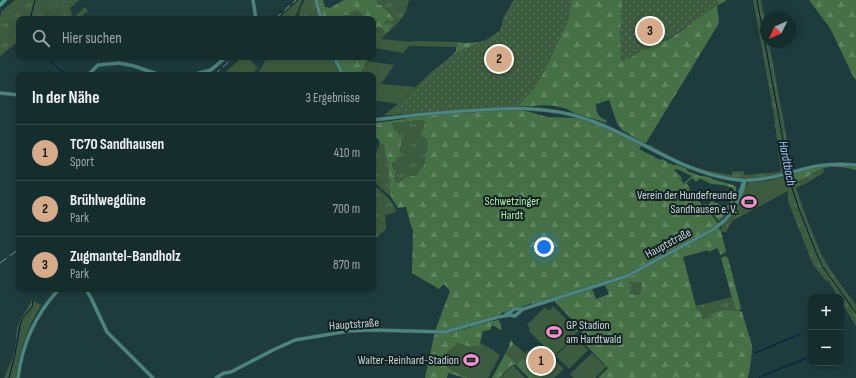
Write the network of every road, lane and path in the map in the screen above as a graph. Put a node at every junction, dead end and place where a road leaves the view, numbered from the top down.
1 (5, 0) edge
2 (253, 0) edge
3 (316, 0) edge
4 (0, 5) edge
5 (256, 16) edge
6 (320, 16) edge
7 (223, 60) edge
8 (336, 60) edge
9 (91, 72) edge
10 (151, 72) edge
11 (203, 72) edge
12 (342, 72) edge
13 (0, 93) edge
14 (16, 95) edge
15 (376, 118) edge
16 (856, 165) edge
17 (732, 180) junction
18 (744, 181) junction
19 (739, 185) junction
20 (739, 196) junction
21 (56, 292) edge
22 (88, 292) edge
23 (516, 309) junction
24 (523, 309) junction
25 (511, 313) junction
26 (518, 313) junction
27 (18, 378) edge
28 (153, 378) edge
29 (216, 378) edge

1 - 4 main road
2 - 5 street
3 - 6 street
7 - 11 street
8 - 12 street
9 - 10 street
13 - 14 street
15 - 17 street
16 - 18 street
17 - 18 street
17 - 19 street
18 - 19 street, Hauptstraße
18 - 20 street, Hauptstraße
19 - 20 street, Hauptstraße
20 - 24 street, Hauptstraße
21 - 27 street
22 - 28 street
23 - 24 street, Hauptstraße
23 - 25 street, Hauptstraße
23 - 26 street
24 - 26 street, Hauptstraße
25 - 26 street, Hauptstraße
25 - 29 street, Hauptstraße

